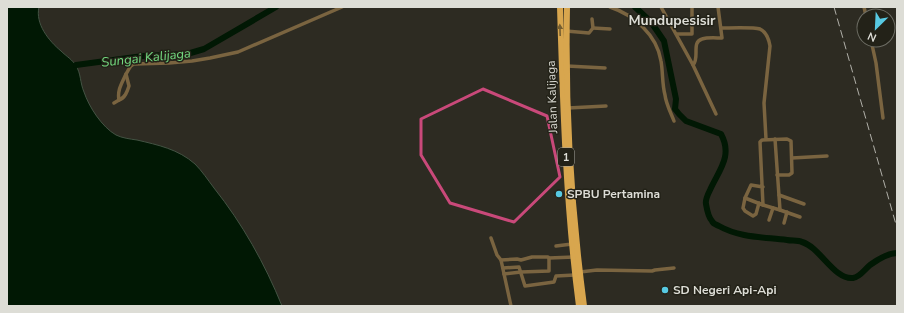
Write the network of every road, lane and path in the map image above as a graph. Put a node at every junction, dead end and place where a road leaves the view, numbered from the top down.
1 (342, 7) edge
2 (560, 7) edge
3 (567, 7) edge
4 (610, 7) edge
5 (661, 7) edge
6 (692, 7) edge
7 (718, 7) edge
8 (592, 19) dead end
9 (593, 28) junction
10 (722, 28) junction
11 (610, 29) dead end
12 (566, 31) junction
13 (677, 34) junction
14 (873, 48) edge
15 (693, 65) junction
16 (567, 66) junction
17 (605, 68) dead end
18 (126, 74) junction
19 (119, 100) junction
20 (114, 103) dead end
21 (606, 106) dead end
22 (568, 108) junction
23 (716, 114) dead end
24 (883, 118) dead end
25 (674, 121) dead end
26 (766, 139) junction
27 (775, 139) junction
28 (827, 156) dead end
29 (792, 158) junction
30 (777, 175) junction
31 (763, 187) junction
32 (779, 195) junction
33 (745, 198) junction
34 (761, 204) junction
35 (804, 204) dead end
36 (773, 208) junction
37 (780, 210) junction
38 (788, 212) junction
39 (800, 217) dead end
40 (770, 220) dead end
41 (784, 223) dead end
42 (491, 238) dead end
43 (572, 244) junction
44 (556, 246) dead end
45 (574, 257) junction
46 (549, 258) junction
47 (501, 260) junction
48 (503, 268) junction
49 (674, 268) dead end
50 (521, 272) junction
51 (504, 274) junction
52 (577, 274) junction
53 (511, 306) edge
54 (579, 306) edge
55 (584, 306) edge

1 - 18 street
43 -> 2 highway, Jalan Kalijaga / 1
3 - 12 highway, Jalan Kalijaga / 1
4 - 25 street
5 - 13 street
6 - 13 street
7 - 10 street
8 - 9 street
9 - 11 street
9 - 12 street
10 - 15 street
10 - 26 street
12 - 16 highway, Jalan Kalijaga / 1
13 - 15 street
14 - 24 street
15 - 23 street
16 - 17 street
16 - 22 highway, Jalan Kalijaga / 1
18 - 19 street
18 - 19 street
19 - 20 street
21 - 22 street
22 - 52 highway, Jalan Kalijaga / 1
26 - 27 street
26 - 31 street
27 - 29 street
27 - 30 street
28 - 29 street
29 - 30 street
30 - 32 street
31 - 33 street
31 - 34 street
32 - 35 street
32 - 37 street
33 - 34 street
33 - 34 street
34 - 36 street
36 - 37 street
36 - 40 street
37 - 38 street
38 - 39 street
38 - 41 street
42 - 47 street
43 - 44 street
43 - 45 highway, Jalan Kalijaga / 1
45 - 46 street
45 - 52 highway, Jalan Kalijaga / 1
46 - 47 street
46 - 50 street
47 - 48 street
48 - 50 street
48 - 51 street
49 - 52 street
50 - 51 street
50 - 52 street
51 - 53 street
52 - 54 highway, Jalan Kalijaga / 1
52 - 55 highway, Jalan Kalijaga / 1

